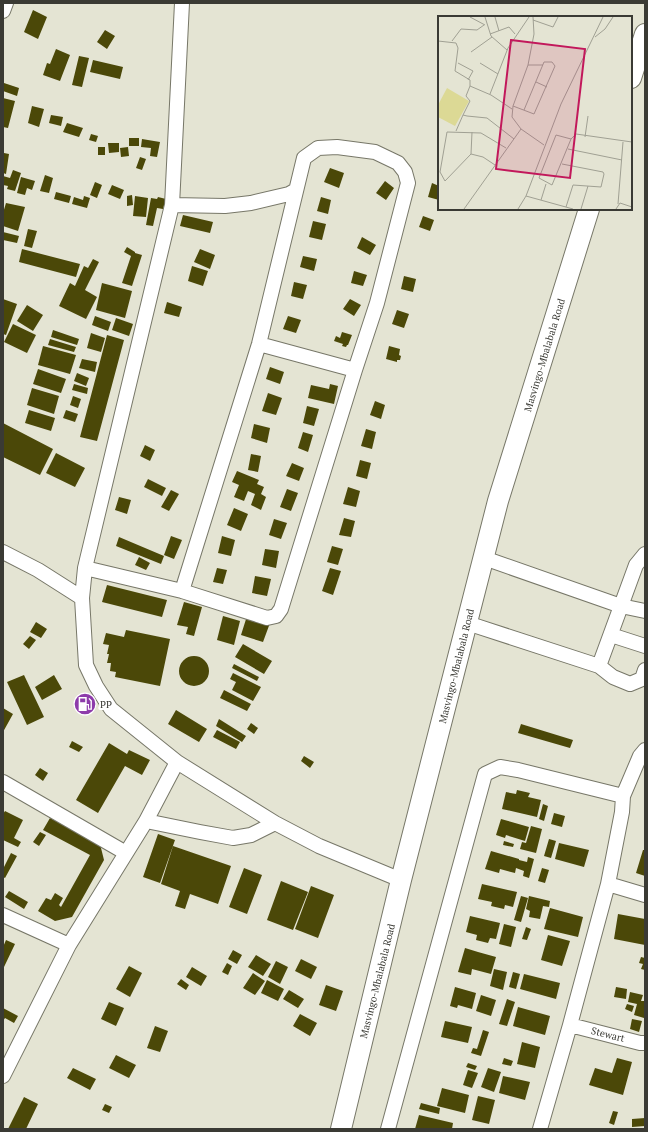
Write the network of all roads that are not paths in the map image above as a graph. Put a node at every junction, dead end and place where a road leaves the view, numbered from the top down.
1 (6, 3) edge
2 (182, 3) edge
3 (3, 11) edge
4 (645, 34) edge
5 (632, 75) edge
6 (296, 190) junction
7 (172, 205) junction
8 (589, 210) edge
9 (259, 344) junction
10 (355, 370) junction
11 (3, 552) edge
12 (645, 554) edge
13 (484, 558) junction
14 (85, 568) junction
15 (182, 591) junction
16 (82, 598) junction
17 (622, 606) junction
18 (645, 611) edge
19 (467, 623) junction
20 (610, 635) junction
21 (645, 646) edge
22 (599, 666) junction
23 (645, 670) edge
24 (645, 750) edge
25 (177, 762) junction
26 (3, 782) edge
27 (623, 796) junction
28 (146, 821) junction
29 (275, 823) junction
30 (126, 853) junction
31 (401, 880) junction
32 (608, 884) junction
33 (645, 895) edge
34 (3, 914) edge
35 (69, 945) junction
36 (570, 1025) junction
37 (645, 1042) edge
38 (3, 1076) edge
39 (341, 1129) edge
40 (388, 1129) edge
41 (540, 1129) edge

1 - 3 street
2 - 7 street
4 - 5 highway
6 - 7 street
6 - 9 street
6 - 10 street
7 - 14 street
8 - 13 highway, Masvingo-Mbalabala Road
9 - 10 street
9 - 15 street
10 - 15 street
11 - 16 street
12 - 17 street
13 - 17 street
13 - 19 highway, Masvingo-Mbalabala Road
14 - 15 street
14 - 16 street
16 - 25 street
17 - 18 street
17 - 20 street
19 - 22 street
19 - 31 highway, Masvingo-Mbalabala Road
20 - 21 street
20 - 22 street
22 - 23 street
24 - 27 street
25 - 28 street
25 - 29 street
26 - 30 street
27 - 32 street
27 - 40 street
28 - 29 street
28 - 30 street
29 - 31 street
30 - 35 street
31 - 39 highway, Masvingo-Mbalabala Road
32 - 33 street
32 - 36 street
34 - 35 street
35 - 38 street
36 - 37 street, Stewart
36 - 41 street

